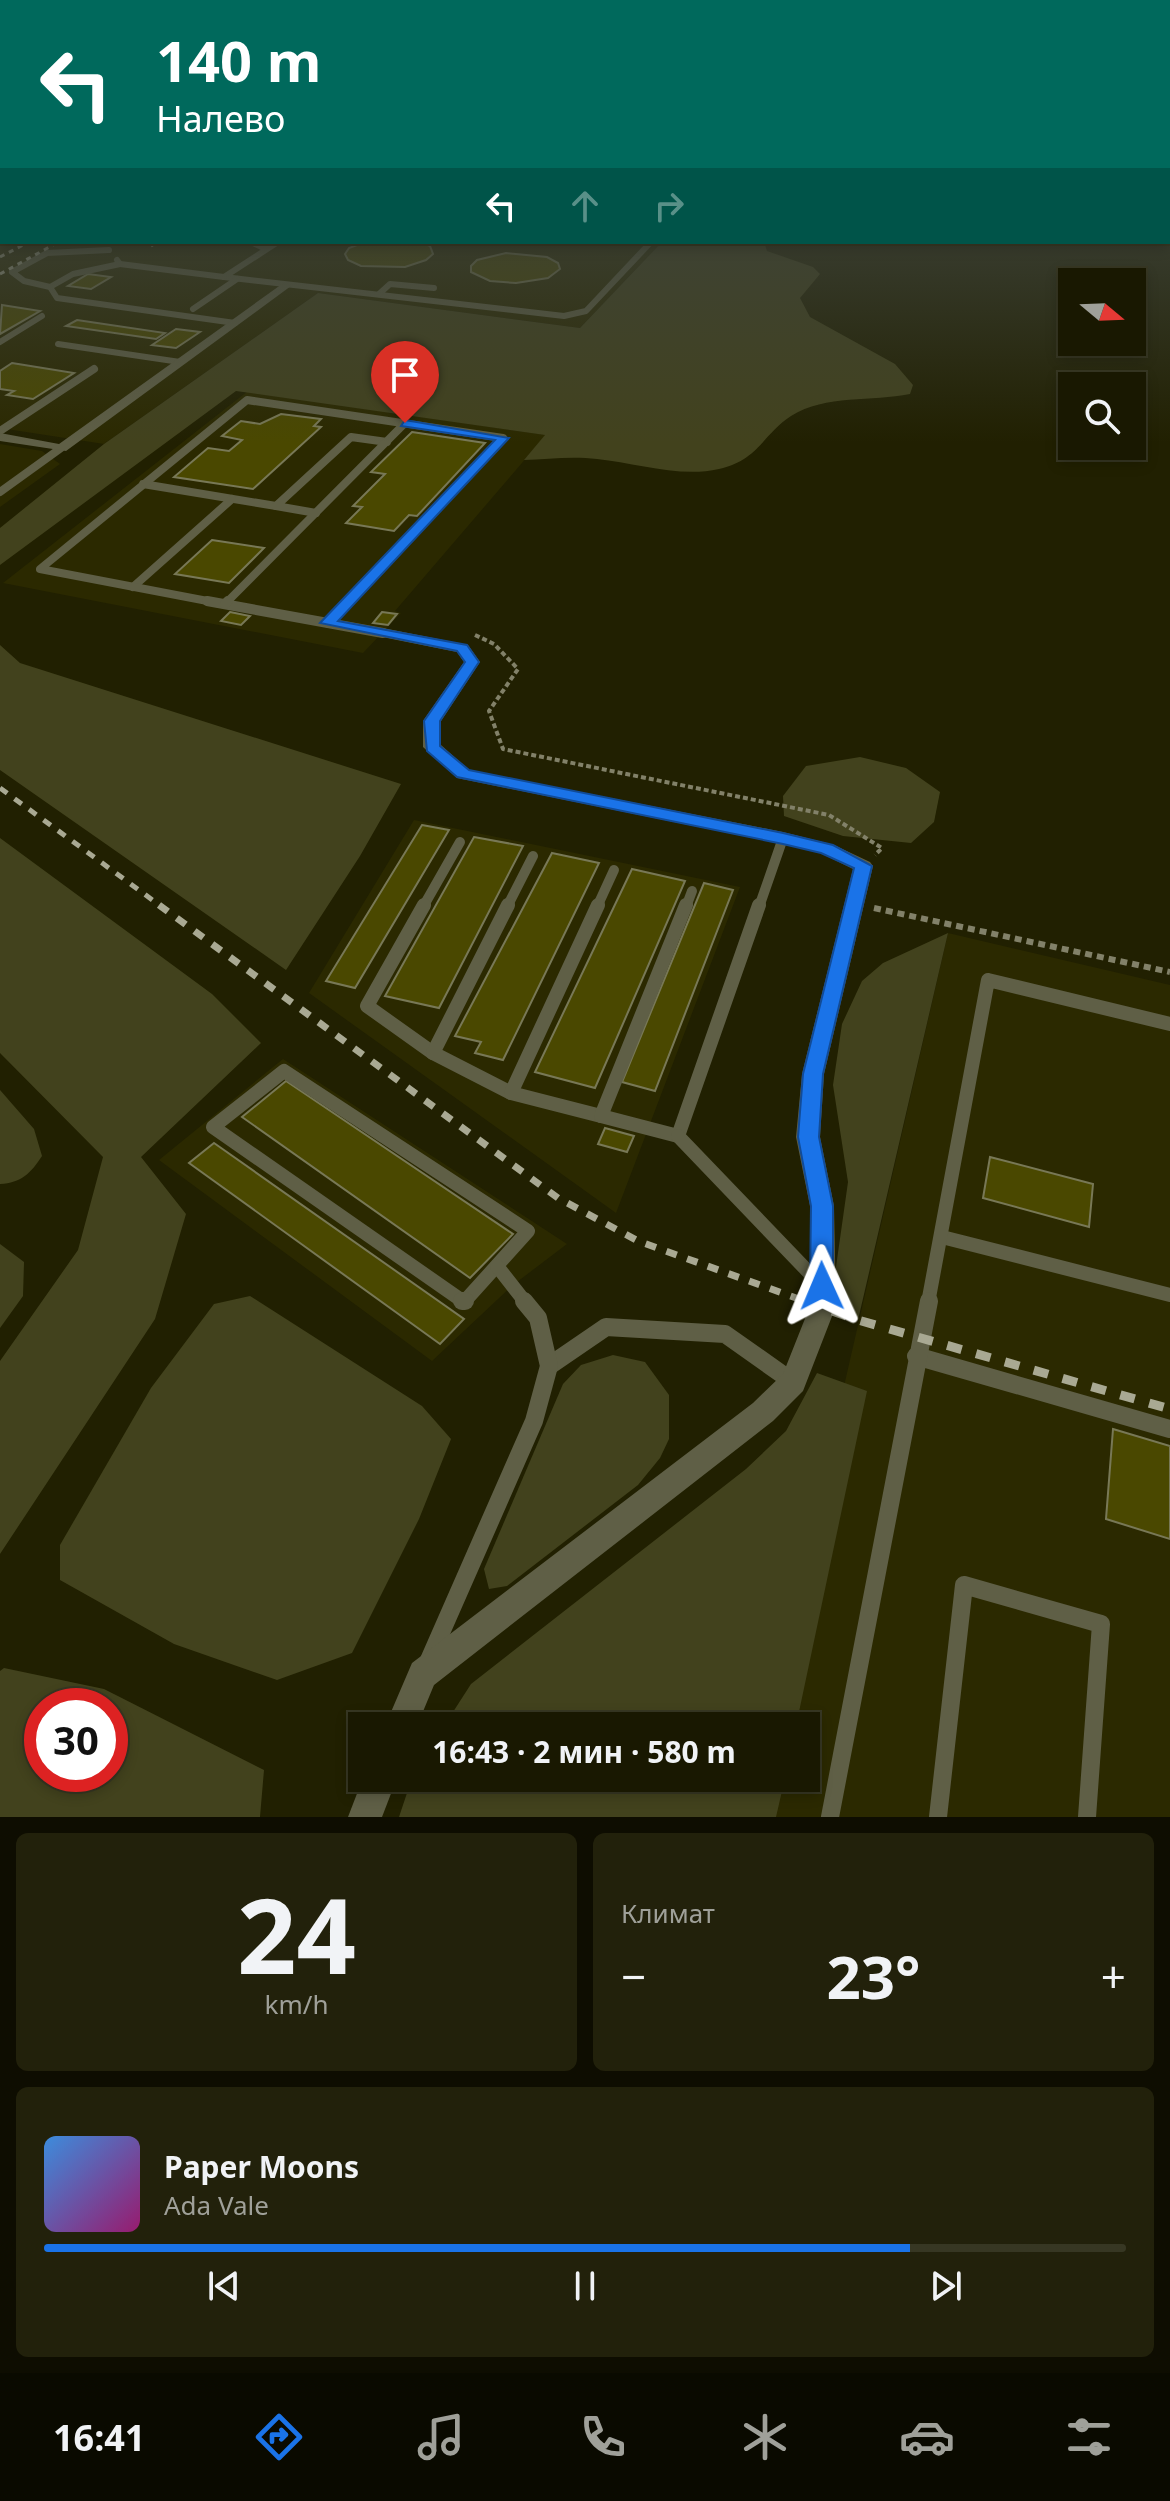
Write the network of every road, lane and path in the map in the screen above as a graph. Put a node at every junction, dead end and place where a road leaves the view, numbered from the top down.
1 (14, 274) edge
2 (74, 274) edge
3 (198, 274) edge
4 (229, 274) edge
5 (621, 274) edge
6 (224, 277) junction
7 (237, 279) junction
8 (286, 286) junction
9 (50, 287) junction
10 (434, 288) dead end
11 (379, 294) junction
12 (193, 309) dead end
13 (42, 316) dead end
14 (235, 323) junction
15 (0, 342) edge
16 (58, 344) dead end
17 (180, 362) junction
18 (94, 369) dead end
19 (405, 423) junction
20 (0, 434) edge
21 (387, 442) junction
22 (61, 448) junction
23 (143, 484) junction
24 (0, 492) edge
25 (232, 499) junction
26 (276, 506) junction
27 (316, 513) junction
28 (133, 587) junction
29 (225, 604) junction
30 (328, 623) junction
31 (383, 633) joint
32 (472, 635) dead end
33 (783, 838) junction
34 (460, 842) dead end
35 (533, 856) dead end
36 (863, 866) junction
37 (614, 870) dead end
38 (692, 891) dead end
39 (852, 904) junction
40 (1170, 972) edge
41 (1170, 1024) edge
42 (433, 1053) junction
43 (511, 1093) junction
44 (601, 1116) junction
45 (678, 1136) junction
46 (942, 1237) junction
47 (497, 1266) junction
48 (822, 1286) junction
49 (1170, 1295) edge
50 (916, 1356) junction
51 (549, 1366) junction
52 (793, 1382) junction
53 (1170, 1429) edge
54 (423, 1674) junction
55 (407, 1712) edge
56 (375, 1792) edge
57 (365, 1817) edge
58 (830, 1817) edge
59 (938, 1817) edge
60 (1087, 1817) edge

1 - 9 lane
2 - 9 lane
3 - 6 lane
4 - 6 lane
5 - 11 lane
6 - 7 lane
7 - 8 lane
7 - 12 lane
8 - 11 lane
8 - 14 street
9 - 14 lane
10 - 11 lane
13 - 15 lane
14 - 17 street
16 - 17 lane
17 - 22 street
18 - 20 lane
19 - 21 lane
19 - 23 lane
19 - 30 lane
20 - 22 street
21 - 26 lane
21 - 27 lane
22 - 24 lane
23 - 25 lane
23 - 28 lane
25 - 26 lane
25 - 28 lane
26 - 27 lane
27 - 29 lane
28 - 29 lane
29 - 30 lane
30 - 31 lane
31 - 33 street
32 - 36 path
33 - 36 street
33 - 45 lane
34 - 42 lane
35 - 42 lane
36 - 39 street
37 - 43 lane
38 - 44 lane
39 - 40 path
39 - 48 street
41 - 46 lane
42 - 43 lane
43 - 44 lane
44 - 45 lane
45 - 48 lane
46 - 49 lane
46 - 50 lane
47 - 47 lane
47 - 51 lane
48 - 52 street
50 - 53 lane
50 - 58 lane
51 - 52 lane
51 - 54 lane
52 - 54 street
54 - 55 street
56 - 57 street
59 - 60 lane

